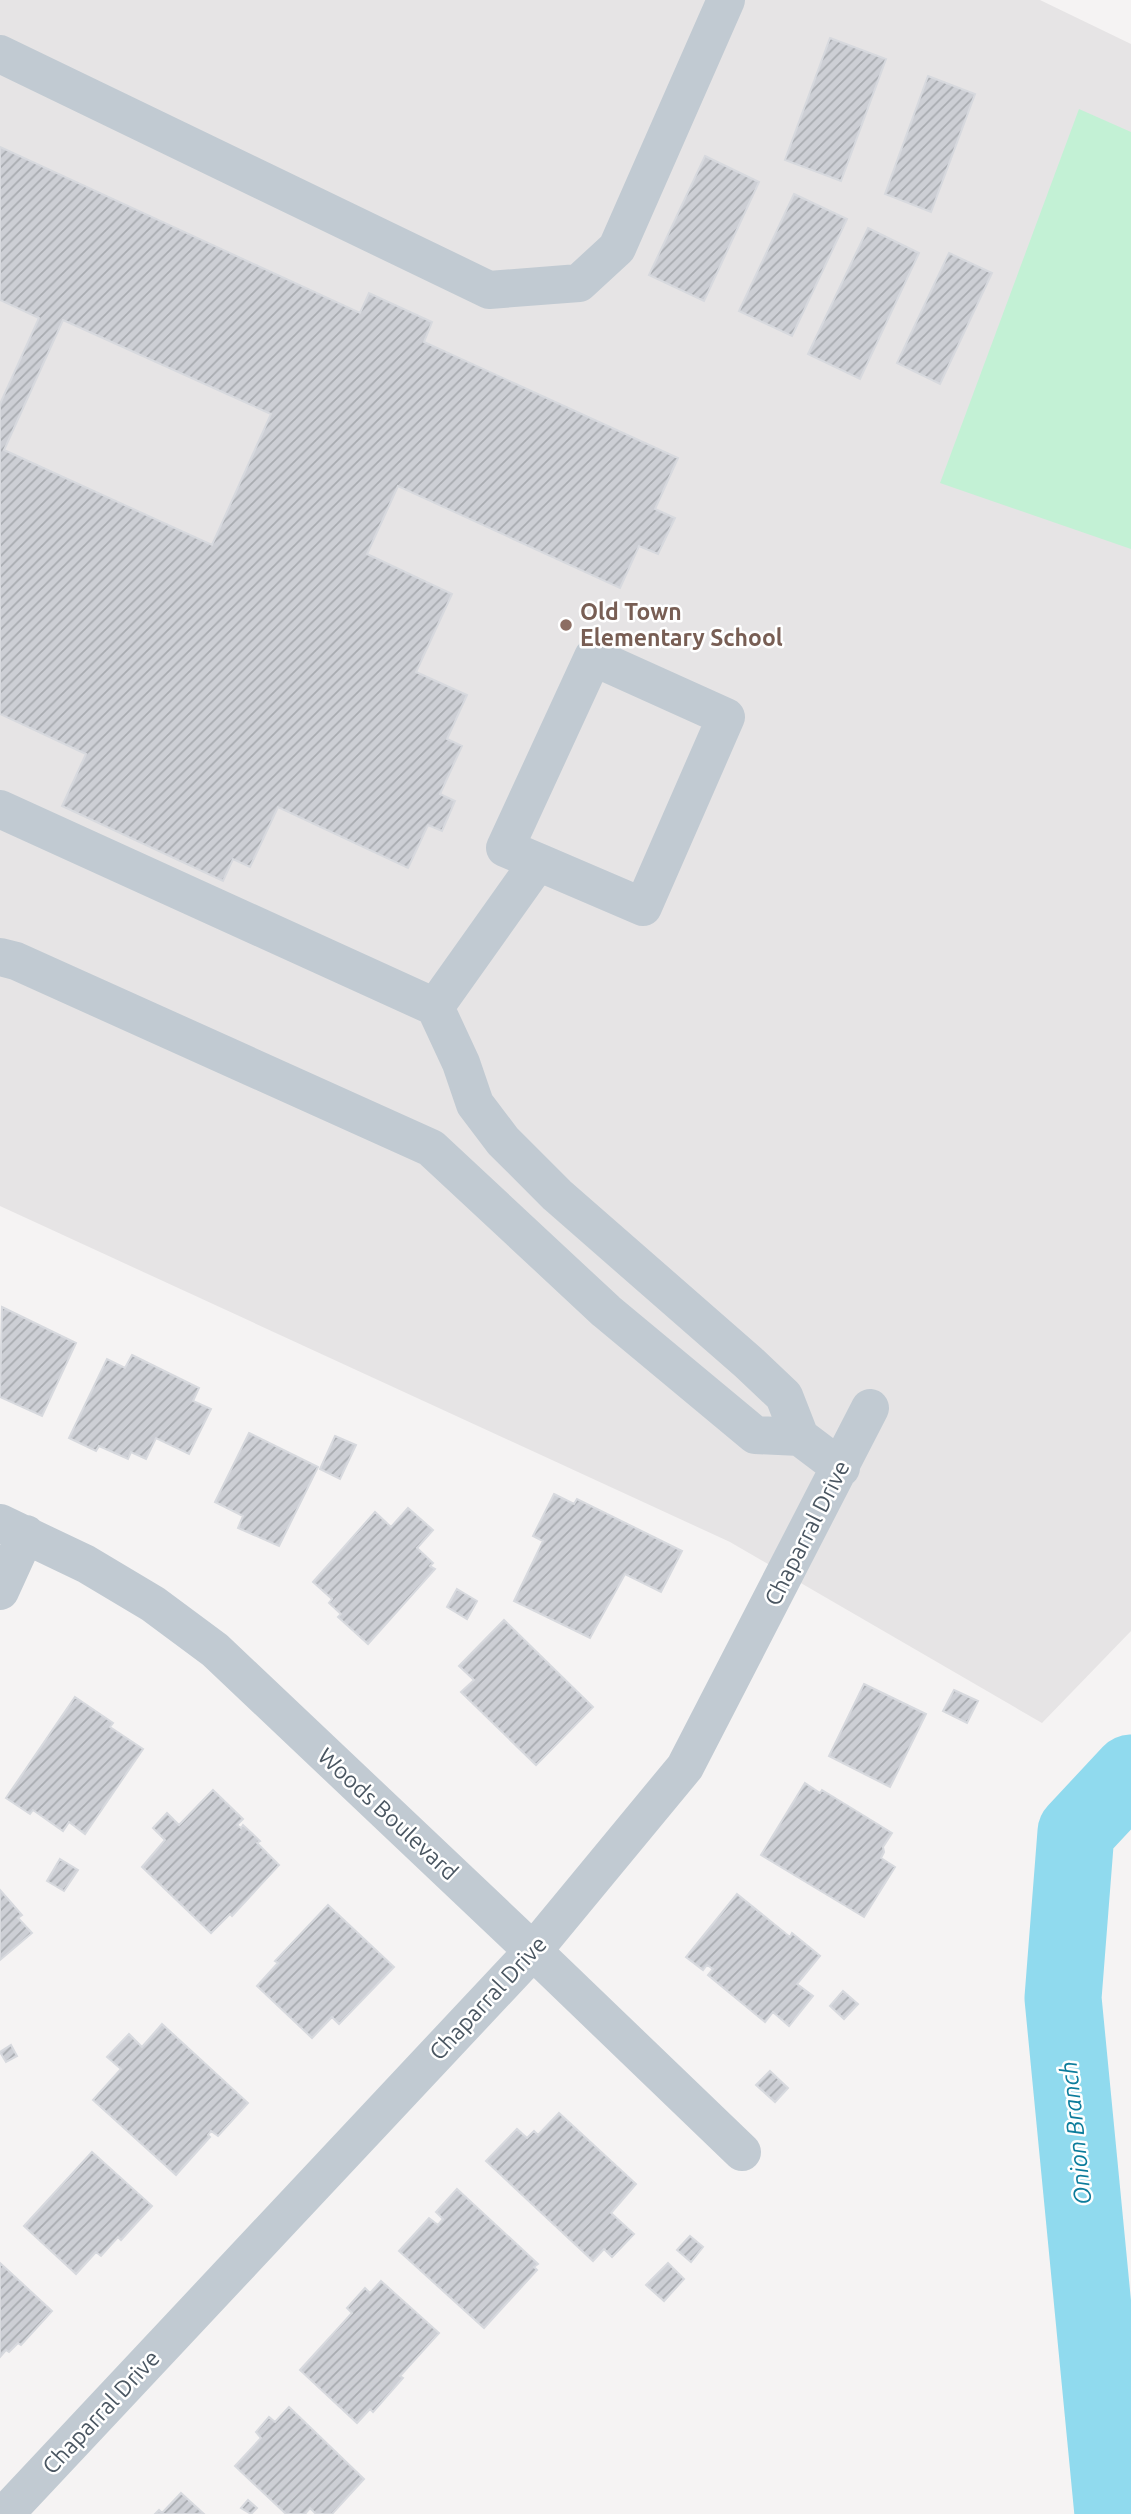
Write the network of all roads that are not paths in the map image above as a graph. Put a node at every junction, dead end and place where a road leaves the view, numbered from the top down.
1 (726, 0) edge
2 (0, 54) edge
3 (0, 809) edge
4 (538, 862) junction
5 (0, 957) edge
6 (435, 1007) junction
7 (475, 1104) junction
8 (431, 1148) junction
9 (870, 1408) dead end
10 (800, 1437) junction
11 (841, 1468) junction
12 (13, 1528) edge
13 (0, 1591) edge
14 (533, 1951) junction
15 (742, 2152) dead end
16 (5, 2514) edge

1 - 2 street
3 - 6 street
4 - 4 street
4 - 6 street
5 - 8 street
6 - 7 street
7 - 8 street
7 - 10 street
8 - 10 street
9 - 11 street, Chaparral Drive
10 - 11 street
11 - 14 street, Chaparral Drive
12 - 13 street
12 - 14 street, Woods Boulevard
14 - 15 street, Woods Boulevard
14 - 16 street, Chaparral Drive

